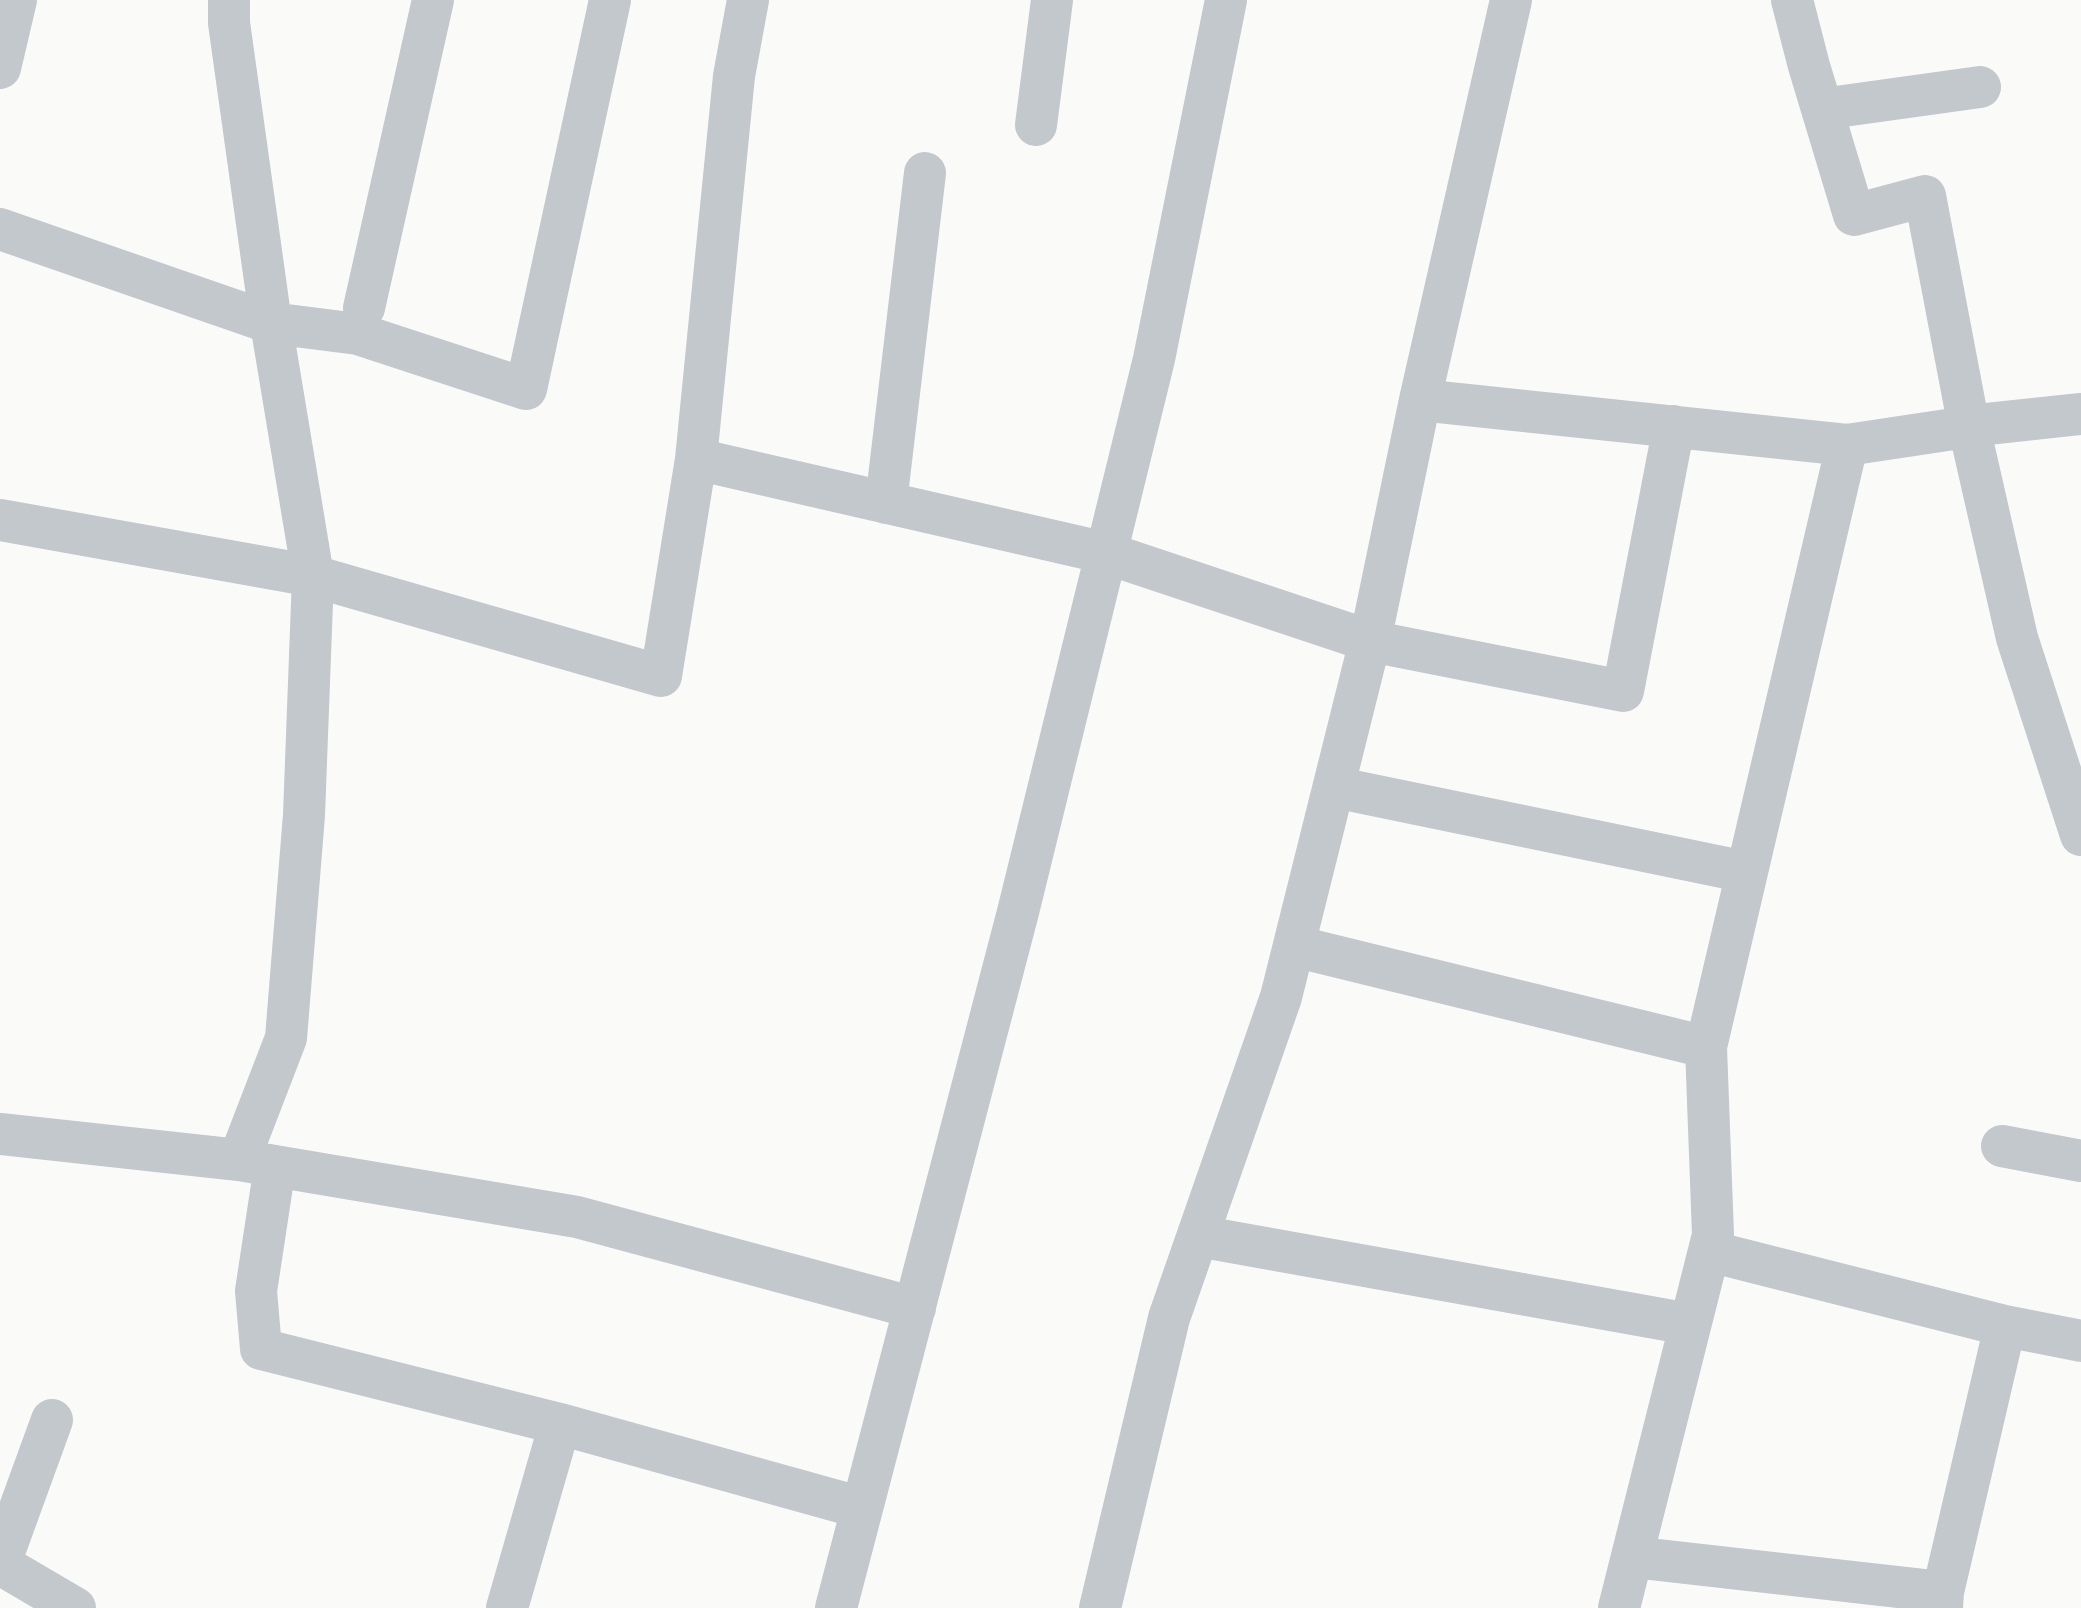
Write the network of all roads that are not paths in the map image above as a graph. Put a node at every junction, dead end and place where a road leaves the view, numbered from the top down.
1 (16, 0) edge
2 (229, 0) edge
3 (433, 0) edge
4 (610, 0) edge
5 (748, 0) edge
6 (1052, 0) edge
7 (1226, 0) edge
8 (1511, 0) edge
9 (1792, 0) edge
10 (0, 68) edge
11 (1980, 87) dead end
12 (1822, 109) junction
13 (1036, 125) dead end
14 (925, 173) dead end
15 (0, 229) edge
16 (364, 308) dead end
17 (271, 323) junction
18 (1420, 400) junction
19 (2081, 414) edge
20 (1674, 426) junction
21 (1969, 427) junction
22 (1847, 445) junction
23 (696, 459) junction
24 (886, 503) junction
25 (0, 520) edge
26 (1106, 553) junction
27 (313, 576) junction
28 (1370, 641) junction
29 (1334, 787) junction
30 (2081, 835) edge
31 (1746, 872) junction
32 (1294, 946) junction
33 (1706, 1047) junction
34 (0, 1134) edge
35 (2002, 1146) dead end
36 (2081, 1161) edge
37 (257, 1163) junction
38 (1198, 1236) junction
39 (1709, 1251) junction
40 (915, 1308) junction
41 (1689, 1324) junction
42 (2005, 1326) junction
43 (2081, 1341) edge
44 (52, 1420) dead end
45 (560, 1424) junction
46 (862, 1508) junction
47 (1632, 1557) junction
48 (0, 1563) edge
49 (1942, 1600) edge
50 (75, 1608) edge
51 (507, 1608) edge
52 (836, 1608) edge
53 (1100, 1608) edge
54 (1619, 1608) edge

1 - 10 street
2 - 17 street
3 - 16 street
4 - 17 street
5 - 23 street
6 - 13 street
7 - 26 street
8 - 18 street
9 - 12 street
11 - 12 street
12 - 21 street
14 - 24 street
15 - 17 street
17 - 27 street
18 - 20 street
18 - 28 street
19 - 21 street
20 - 22 street
20 - 28 street
21 - 22 street
21 - 30 street
22 - 31 street
23 - 24 street
23 - 27 street
24 - 26 street
25 - 27 street
26 - 28 street
26 - 40 street
27 - 37 street
28 - 29 street
29 - 31 street
29 - 32 street
31 - 33 street
32 - 33 street
32 - 38 street
33 - 39 street
34 - 37 street
35 - 36 street
37 - 40 street
37 - 45 street
38 - 41 street
38 - 53 street
39 - 41 street
39 - 42 street
40 - 46 street
41 - 47 street
42 - 43 street
42 - 49 street
44 - 48 street
45 - 46 street
45 - 51 street
46 - 52 street
47 - 49 street
47 - 54 street
48 - 50 street

